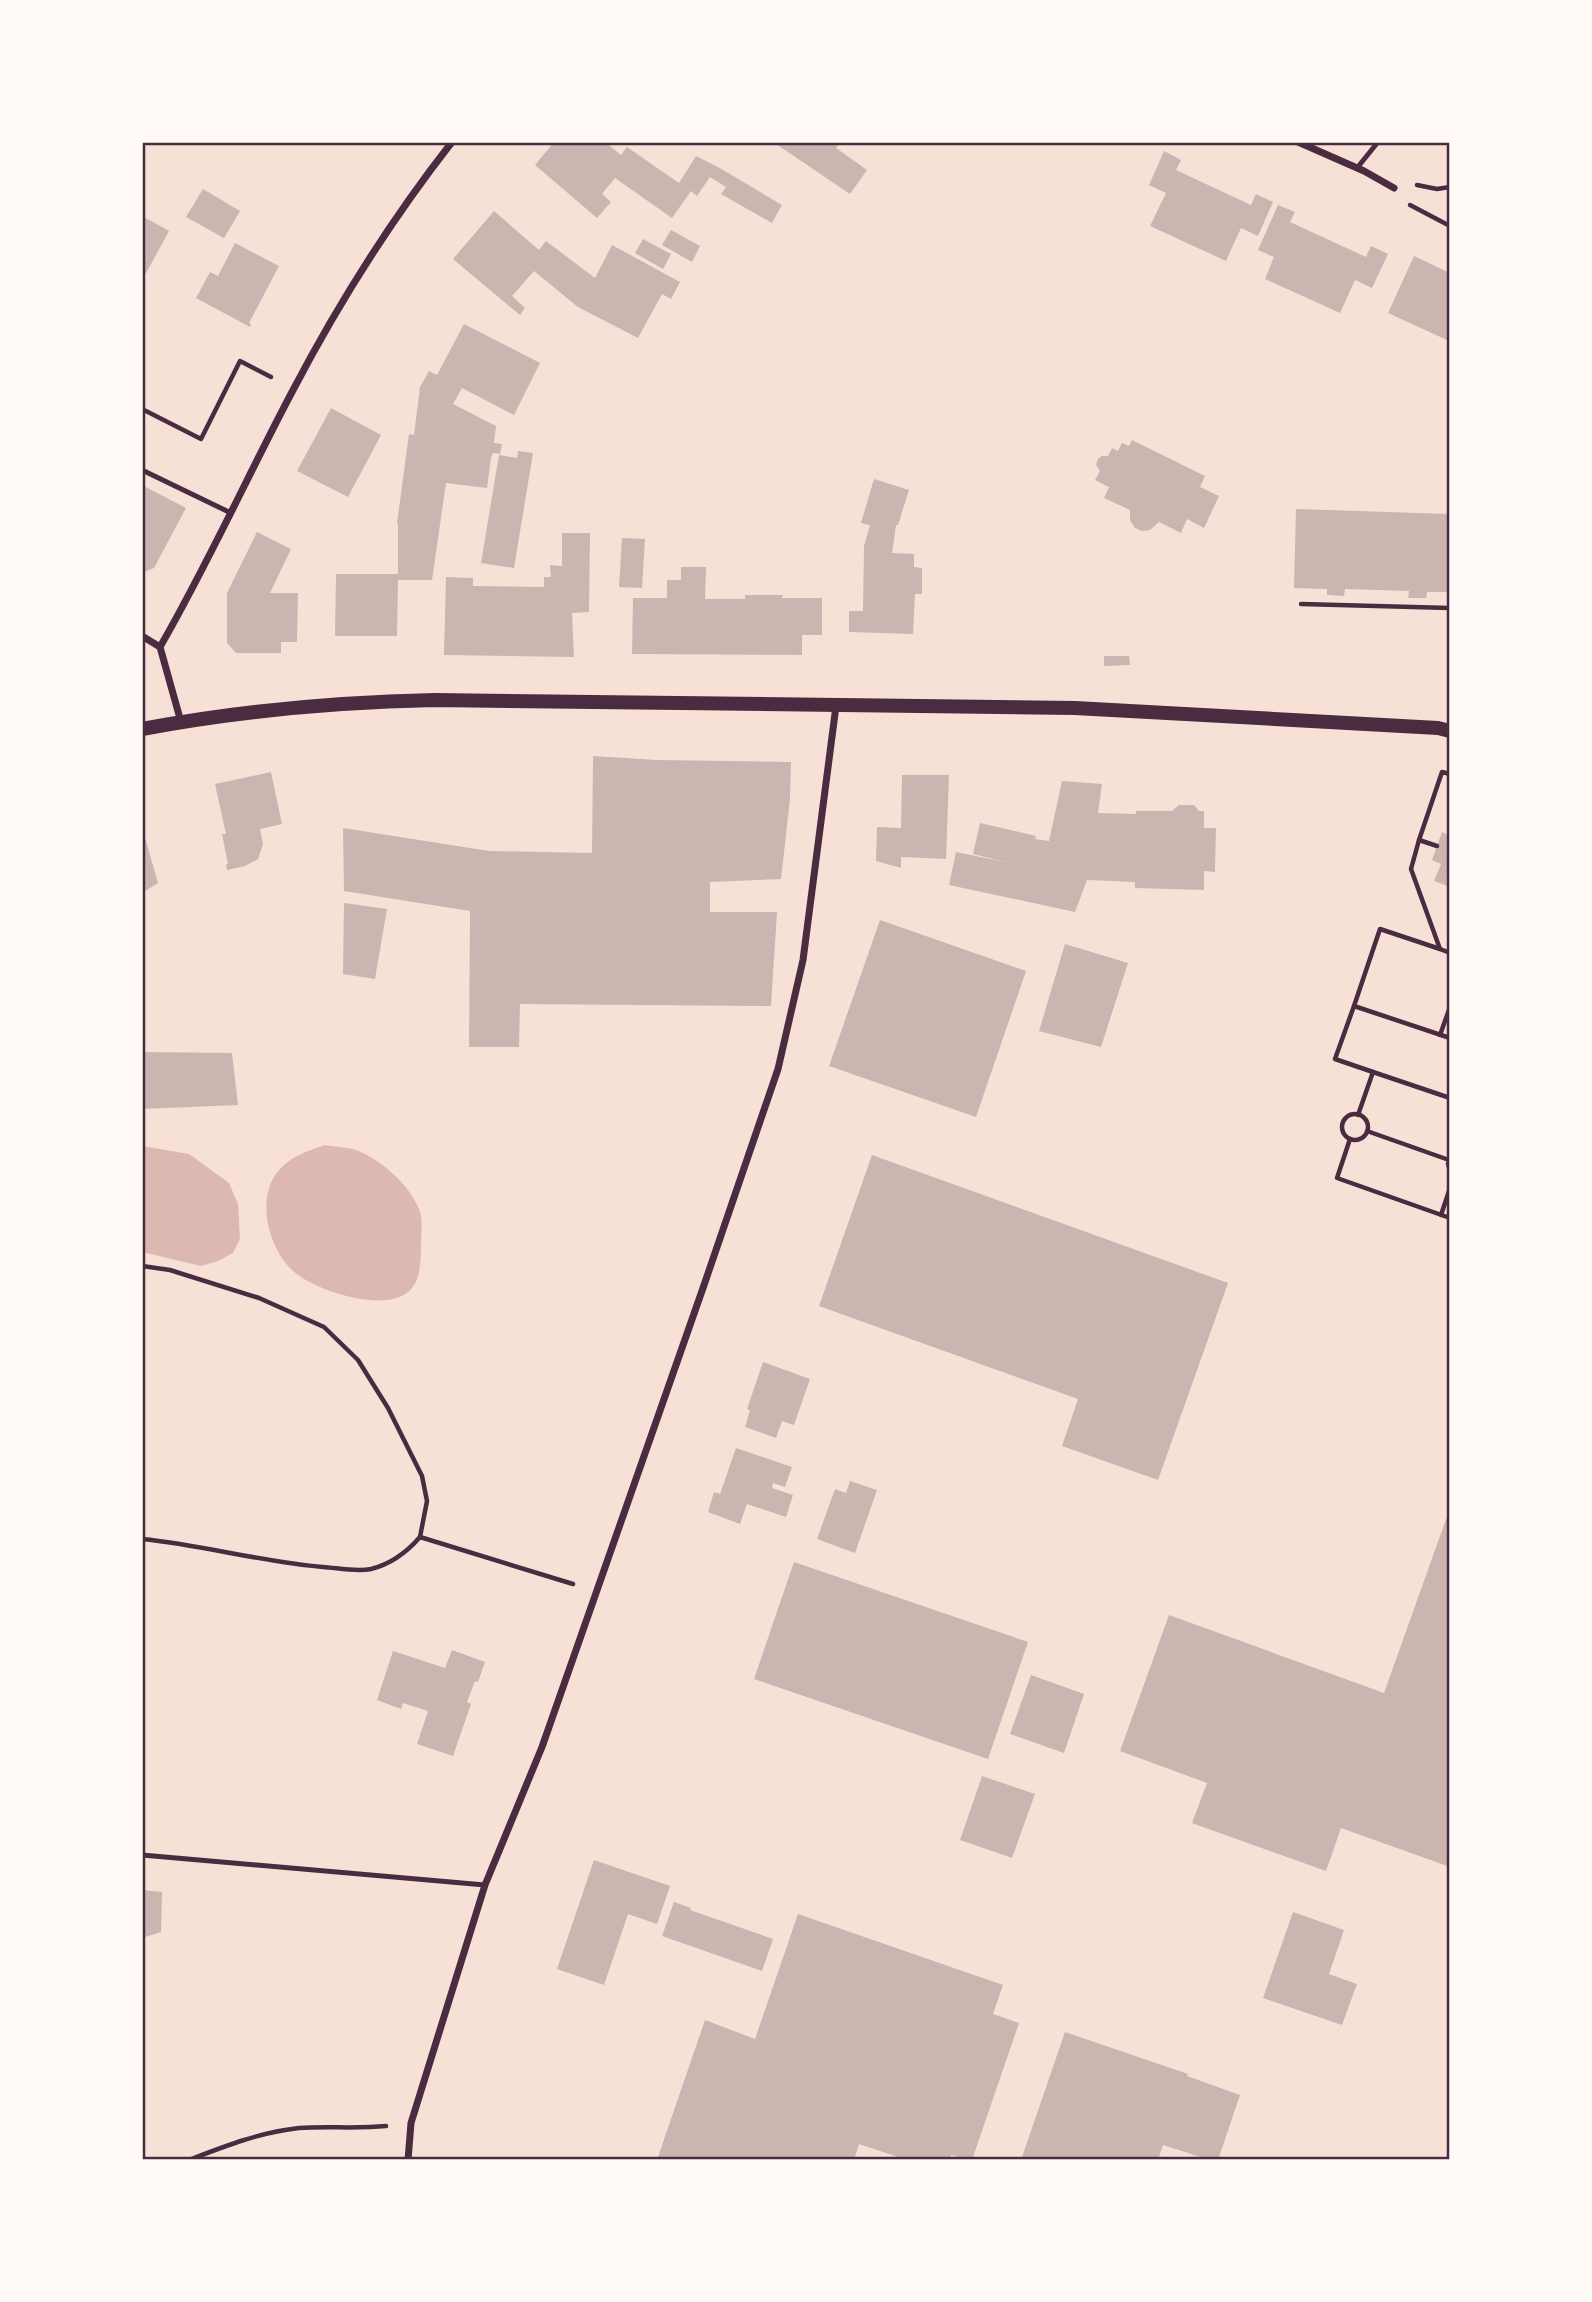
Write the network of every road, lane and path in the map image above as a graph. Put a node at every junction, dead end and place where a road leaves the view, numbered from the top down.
1 (452, 142) edge
2 (1298, 142) edge
3 (1378, 142) edge
4 (1357, 168) junction
5 (1450, 187) edge
6 (1394, 188) junction
7 (1450, 226) edge
8 (294, 388) junction
9 (142, 409) edge
10 (142, 470) edge
11 (231, 513) junction
12 (1301, 604) dead end
13 (1450, 608) edge
14 (142, 636) edge
15 (160, 647) junction
16 (836, 705) junction
17 (181, 722) junction
18 (142, 729) edge
19 (1450, 731) edge
20 (1450, 774) edge
21 (1419, 840) junction
22 (1437, 845) dead end
23 (1440, 949) junction
24 (1450, 953) edge
25 (1354, 1006) junction
26 (1450, 1007) edge
27 (1440, 1035) junction
28 (1450, 1038) edge
29 (1373, 1072) junction
30 (1450, 1098) edge
31 (1358, 1115) junction
32 (1367, 1131) junction
33 (1350, 1139) junction
34 (1450, 1158) edge
35 (1450, 1171) edge
36 (1450, 1188) edge
37 (1441, 1214) junction
38 (1450, 1218) edge
39 (142, 1266) edge
40 (142, 1274) edge
41 (420, 1537) junction
42 (142, 1539) edge
43 (597, 1591) junction
44 (142, 1855) edge
45 (485, 1885) junction
46 (411, 2123) junction
47 (189, 2160) edge
48 (408, 2160) edge

1 - 8 street
2 - 4 street
3 - 4 lane
4 - 6 street
5 - 6 path
6 - 7 path
8 - 9 path
8 - 11 street
10 - 11 lane
11 - 15 street
12 - 13 path
14 - 15 street
15 - 17 street
16 - 17 main road
16 - 19 main road
16 - 43 street
17 - 18 main road
20 - 21 path
21 - 22 path
21 - 23 path
23 - 24 path
23 - 25 path
25 - 27 path
25 - 29 path
26 - 27 path
27 - 28 path
29 - 30 path
29 - 31 path
31 - 32 path
31 - 33 path
32 - 33 path
32 - 34 path
33 - 37 path
34 - 35 path
36 - 37 path
37 - 38 path
39 - 40 path
39 - 41 path
41 - 42 path
41 - 43 path
43 - 45 street
44 - 45 lane
45 - 46 street
46 - 47 path
46 - 48 street

